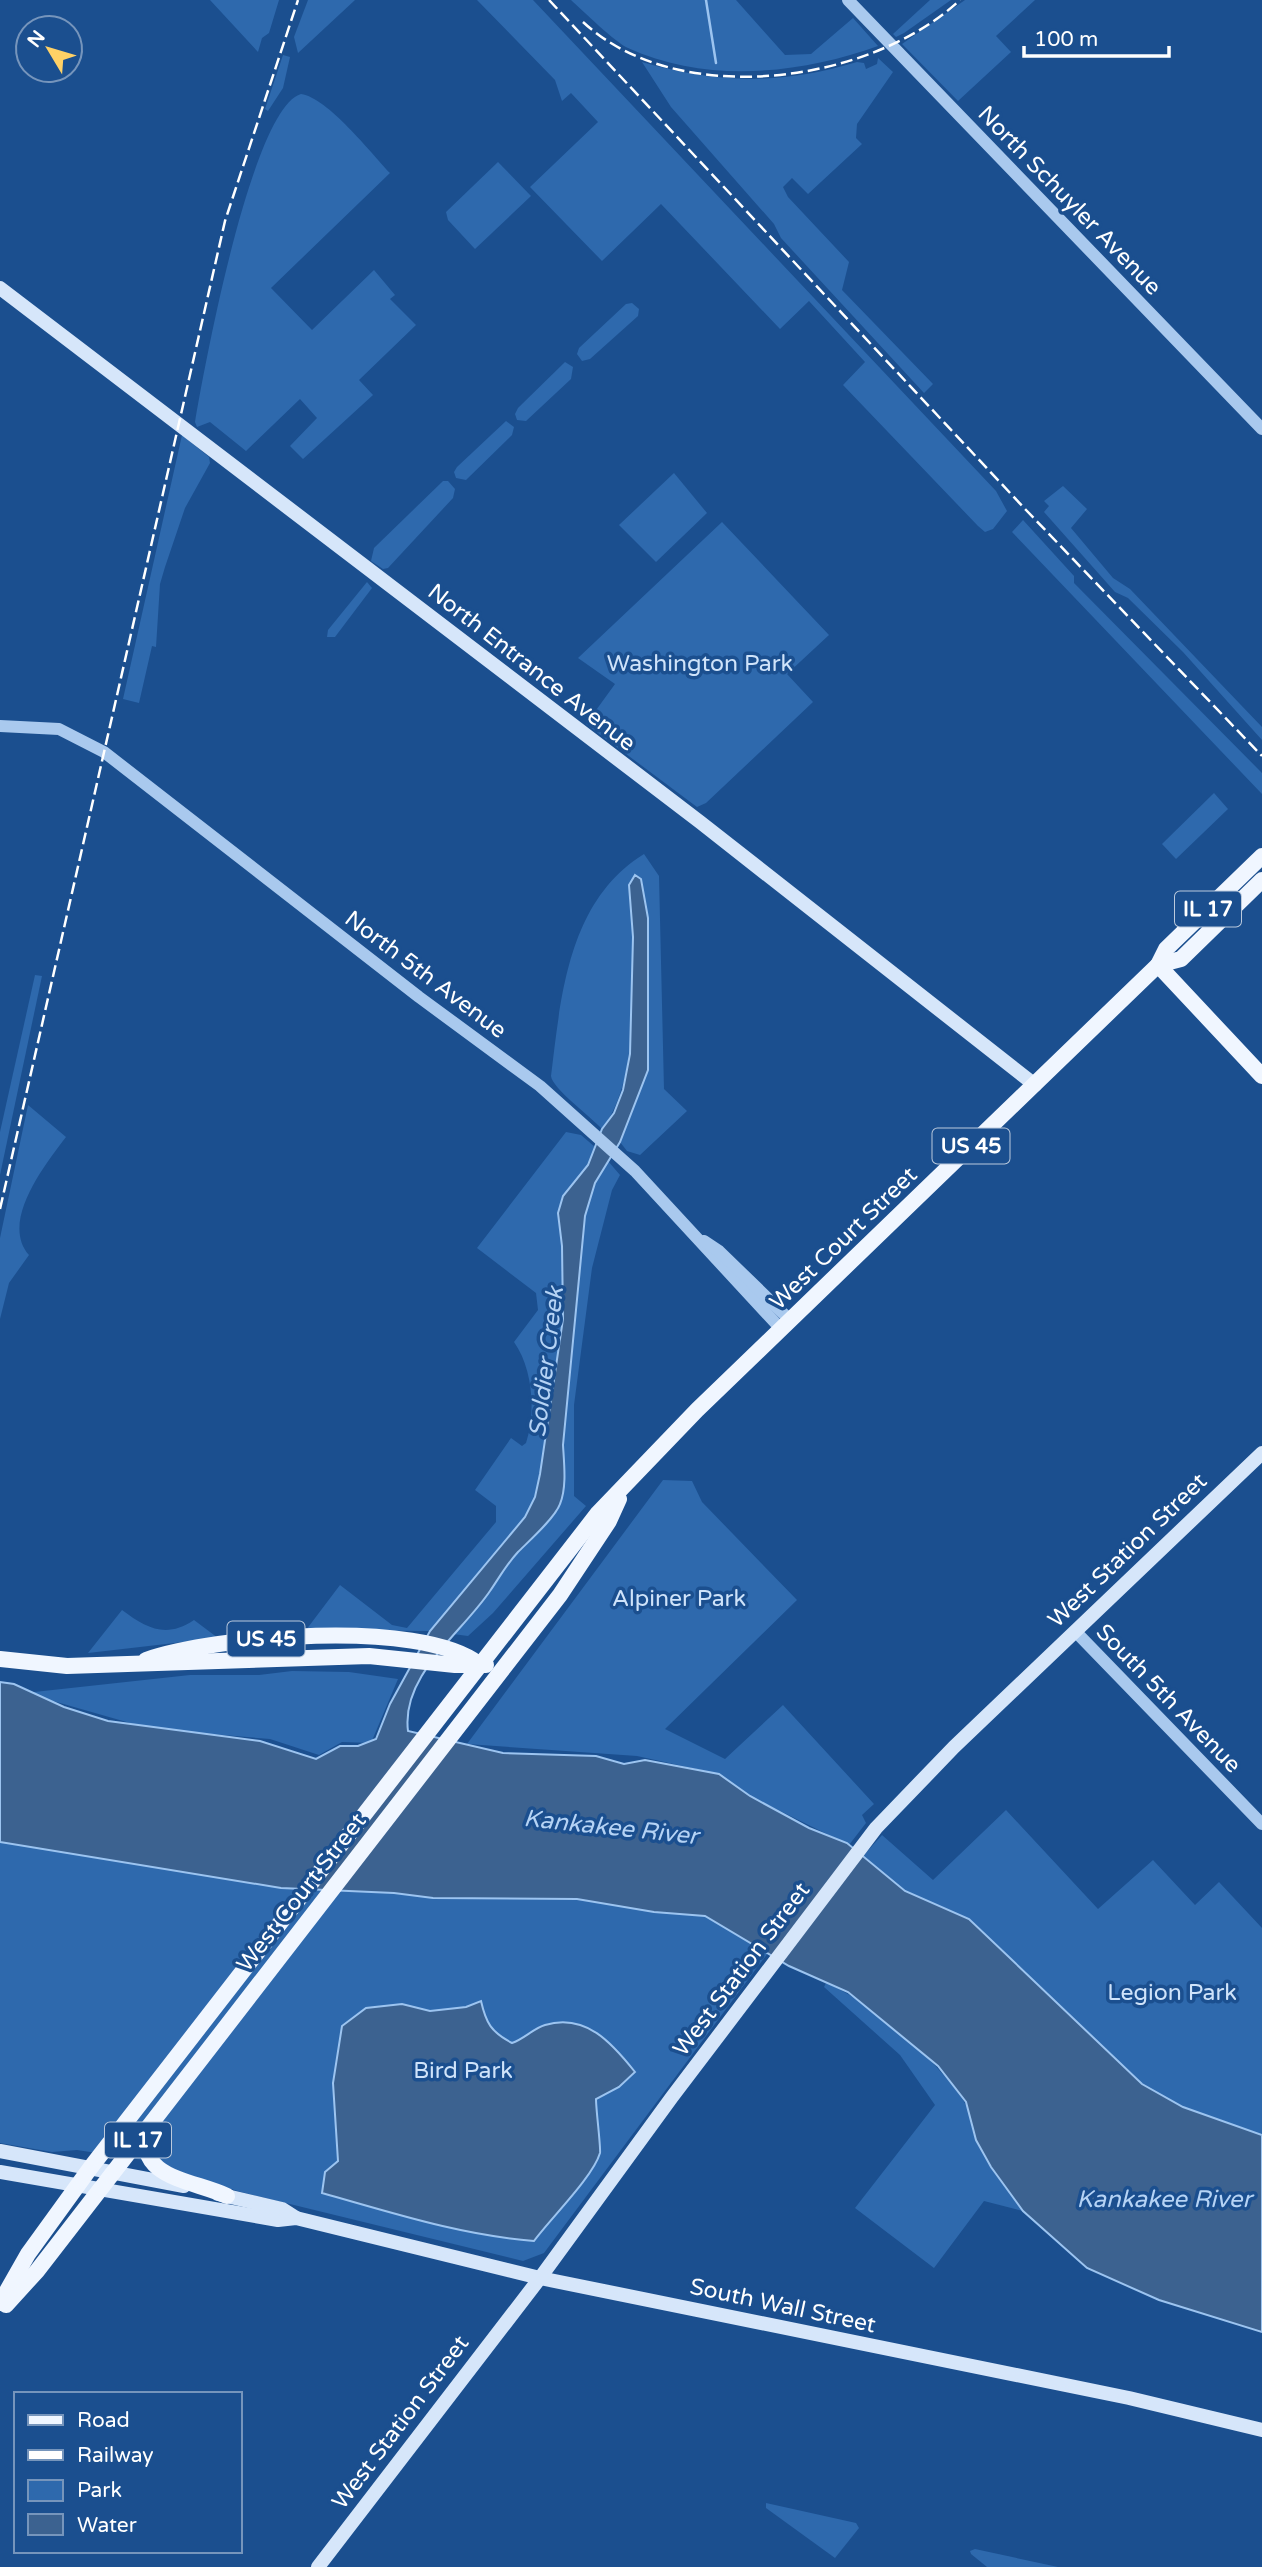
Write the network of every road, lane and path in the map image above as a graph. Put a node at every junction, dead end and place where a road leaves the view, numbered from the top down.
1 (848, 0) edge
2 (0, 288) edge
3 (1262, 429) edge
4 (0, 726) edge
5 (1262, 856) edge
6 (1262, 880) edge
7 (1158, 965) junction
8 (1262, 1076) edge
9 (1035, 1085) junction
10 (786, 1325) junction
11 (1262, 1453) edge
12 (624, 1489) junction
13 (1075, 1631) junction
14 (0, 1659) edge
15 (460, 1659) junction
16 (141, 1662) junction
17 (479, 1664) junction
18 (502, 1669) junction
19 (1262, 1824) edge
20 (149, 2125) junction
21 (0, 2151) edge
22 (91, 2167) junction
23 (0, 2172) edge
24 (113, 2172) junction
25 (78, 2185) junction
26 (99, 2188) junction
27 (227, 2196) junction
28 (296, 2218) junction
29 (540, 2278) junction
30 (0, 2303) edge
31 (0, 2312) edge
32 (1262, 2430) edge
33 (318, 2567) edge

1 - 3 street, North Schuyler Avenue
2 - 9 main road, North Entrance Avenue
4 - 10 street, North 5th Avenue
5 - 7 main road, West Court Street / IL 17
6 - 7 main road, West Court Street / IL 17
7 - 8 main road
7 - 9 main road, West Court Street / US 45
9 - 10 main road, West Court Street / US 45
10 - 12 main road, West Court Street / US 45
11 - 13 main road, West Station Street
12 - 17 main road, West Court Street / US 45
12 - 18 main road, West Court Street / US 45
13 - 19 street, South 5th Avenue
13 - 29 main road, West Station Street
14 - 16 main road, US 45
15 - 16 main road, US 45
15 - 16 main road, US 45
15 - 17 main road, US 45
17 - 18 main road, US 45
17 - 22 main road, West Court Street / IL 17
18 - 20 main road, West Court Street / IL 17
20 - 24 main road, West Court Street / IL 17
20 - 27 main road
21 - 22 main road, South Wall Street
22 - 24 main road, South Wall Street
22 - 25 main road, West Court Street / IL 17
23 - 25 main road, South Wall Street
24 - 26 main road, West Court Street / IL 17
24 - 27 main road, South Wall Street
25 - 26 main road, South Wall Street
25 - 30 main road, West Court Street / IL 17
26 - 28 main road, South Wall Street
26 - 31 main road, West Court Street / IL 17
27 - 28 main road, South Wall Street
28 - 29 main road, South Wall Street
29 - 32 main road, South Wall Street
29 - 33 main road, West Station Street

